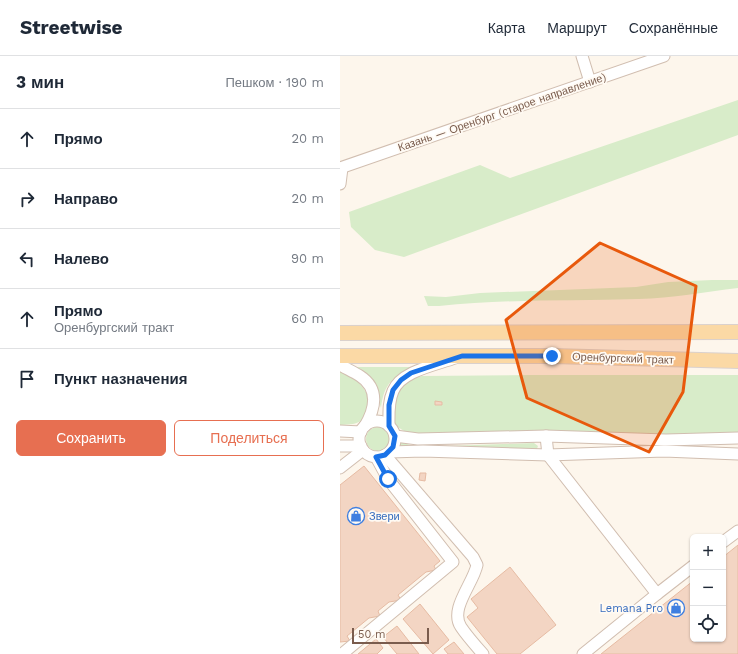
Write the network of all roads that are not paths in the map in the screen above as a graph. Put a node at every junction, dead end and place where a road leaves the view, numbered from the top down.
1 (582, 56) edge
2 (664, 56) edge
3 (590, 82) junction
4 (341, 168) edge
5 (340, 184) edge
6 (738, 332) edge
7 (340, 333) edge
8 (340, 356) edge
9 (462, 356) junction
10 (738, 361) edge
11 (340, 365) edge
12 (389, 426) junction
13 (363, 429) junction
14 (340, 431) edge
15 (395, 436) junction
16 (546, 436) junction
17 (738, 438) edge
18 (340, 446) edge
19 (362, 448) junction
20 (738, 454) edge
21 (383, 455) junction
22 (548, 455) junction
23 (340, 468) edge
24 (738, 530) edge
25 (726, 540) edge
26 (690, 568) edge
27 (657, 594) junction
28 (342, 654) edge
29 (482, 654) edge
30 (583, 654) edge

1 - 3 street
2 - 3 street, Казань — Оренбург (старое направление)
3 - 4 street, Казань — Оренбург (старое направление)
4 - 5 street
6 - 7 main road
8 - 9 main road, Оренбургский тракт
9 - 10 main road, Оренбургский тракт
9 - 12 street
11 - 13 street
12 - 13 street
12 - 15 street
13 - 14 street
13 - 19 street
15 - 16 street
15 - 21 street
16 - 17 street
16 - 22 street
18 - 19 street
19 - 21 street
19 - 23 street
20 - 22 street
21 - 22 street
21 - 28 street
21 - 29 street
22 - 27 street
24 - 25 street
26 - 27 street
27 - 30 street

